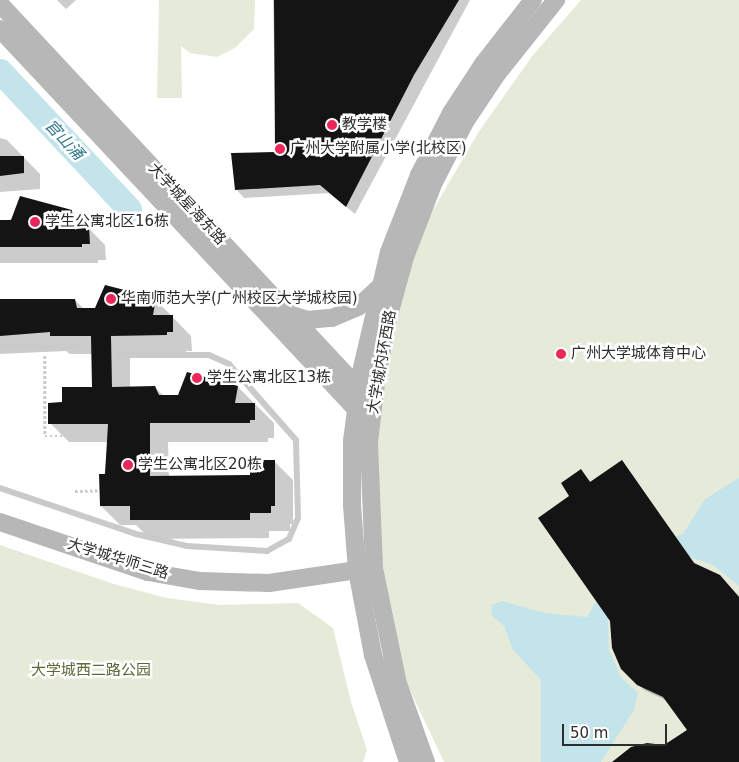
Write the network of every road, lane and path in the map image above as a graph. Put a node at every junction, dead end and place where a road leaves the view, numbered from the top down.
1 (533, 0) edge
2 (556, 0) edge
3 (0, 4) edge
4 (0, 29) edge
5 (379, 286) junction
6 (290, 314) junction
7 (0, 347) edge
8 (45, 347) junction
9 (76, 347) dead end
10 (119, 355) dead end
11 (358, 388) junction
12 (373, 404) junction
13 (356, 409) junction
14 (74, 436) dead end
15 (0, 488) edge
16 (100, 490) dead end
17 (75, 491) dead end
18 (0, 522) edge
19 (357, 570) junction
20 (408, 762) edge
21 (426, 762) edge

1 - 5 main road, 大学城内环西路
2 - 12 main road, 大学城内环西路
3 - 6 main road, 大学城星海东路
4 - 13 main road, 大学城星海东路
5 - 6 main road
5 - 11 main road, 大学城内环西路
6 - 11 main road, 大学城星海东路
7 - 8 lane
8 - 9 lane
8 - 14 path
10 - 15 lane
11 - 12 main road, 大学城星海东路
11 - 13 main road, 大学城内环西路
12 - 21 main road, 大学城内环西路
13 - 19 main road, 大学城内环西路
16 - 17 path
18 - 19 main road, 大学城华师三路
19 - 20 main road, 大学城内环西路

